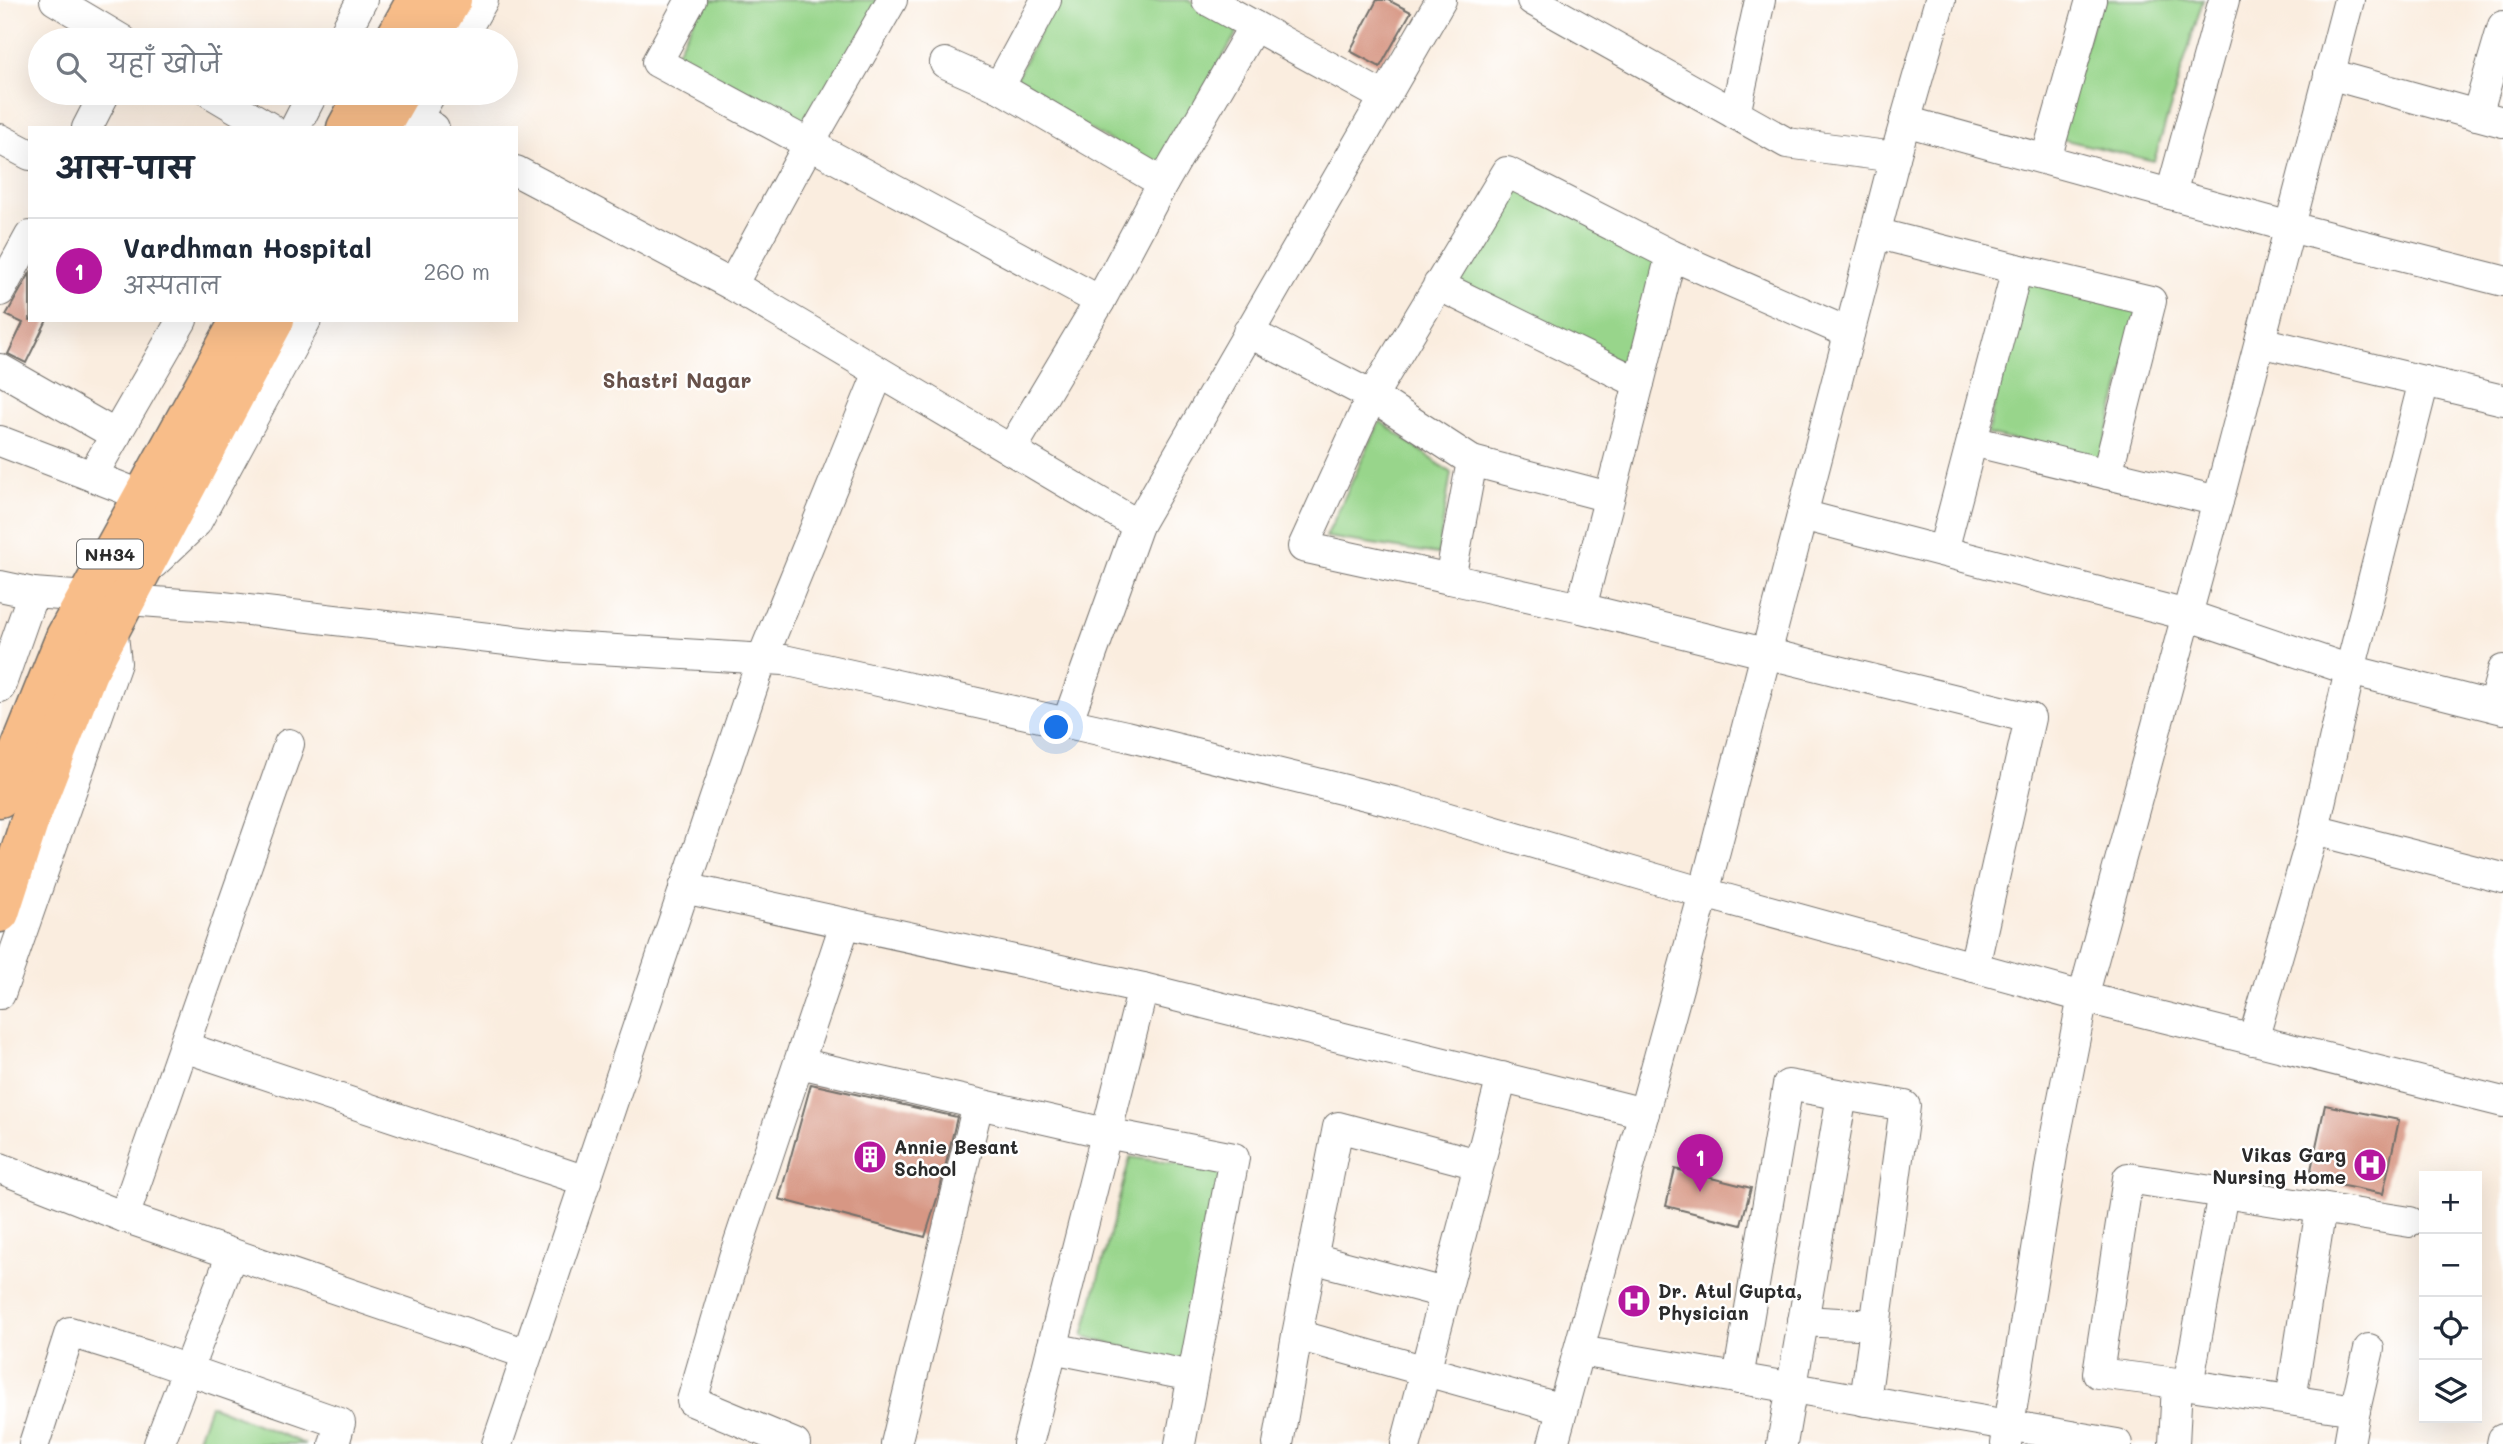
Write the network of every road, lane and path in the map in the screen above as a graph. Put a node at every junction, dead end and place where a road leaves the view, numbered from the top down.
1 (55, 0) edge
2 (362, 0) edge
3 (416, 0) edge
4 (452, 0) edge
5 (483, 0) edge
6 (691, 0) edge
7 (891, 0) edge
8 (1046, 0) edge
9 (1207, 0) edge
10 (1441, 0) edge
11 (1532, 0) edge
12 (1760, 0) edge
13 (1940, 0) edge
14 (2091, 0) edge
15 (2224, 0) edge
16 (2348, 0) edge
17 (1254, 26) junction
18 (2503, 26) edge
19 (102, 28) edge
20 (347, 28) edge
21 (401, 28) edge
22 (436, 28) edge
23 (467, 28) edge
24 (945, 63) dead end
25 (2329, 75) junction
26 (999, 87) junction
27 (1384, 97) junction
28 (99, 105) edge
29 (231, 105) edge
30 (307, 105) edge
31 (404, 111) edge
32 (1735, 114) junction
33 (2490, 118) edge
34 (1905, 121) junction
35 (88, 126) edge
36 (267, 126) edge
37 (296, 126) edge
38 (353, 126) edge
39 (0, 139) edge
40 (809, 144) junction
41 (28, 154) edge
42 (1895, 158) junction
43 (2046, 159) junction
44 (518, 172) edge
45 (1163, 183) junction
46 (2171, 194) junction
47 (2290, 227) junction
48 (1875, 233) junction
49 (28, 240) edge
50 (1671, 255) junction
51 (2017, 269) junction
52 (2503, 281) edge
53 (732, 285) junction
54 (1438, 285) junction
55 (0, 291) edge
56 (1100, 301) junction
57 (181, 322) edge
58 (239, 322) edge
59 (274, 322) edge
60 (305, 322) edge
61 (1248, 332) junction
62 (1849, 333) junction
63 (2260, 342) junction
64 (0, 369) edge
65 (879, 372) junction
66 (2424, 381) junction
67 (1639, 383) junction
68 (1372, 396) junction
69 (2503, 400) edge
70 (116, 435) junction
71 (0, 441) edge
72 (1972, 441) junction
73 (1011, 450) junction
74 (1472, 461) junction
75 (2107, 474) junction
76 (92, 476) junction
77 (143, 496) junction
78 (1609, 497) junction
79 (2218, 501) junction
80 (1802, 514) junction
81 (1138, 525) junction
82 (1943, 551) junction
83 (1450, 579) junction
84 (0, 586) edge
85 (33, 593) junction
86 (87, 597) junction
87 (125, 602) junction
88 (1581, 608) junction
89 (2187, 615) junction
90 (1766, 653) junction
91 (762, 659) junction
92 (2350, 670) junction
93 (2503, 670) edge
94 (0, 687) edge
95 (2498, 708) edge
96 (1066, 723) junction
97 (289, 744) dead end
98 (0, 798) edge
99 (2314, 830) junction
100 (2503, 878) edge
101 (684, 888) junction
102 (1704, 893) junction
103 (0, 913) edge
104 (845, 923) junction
105 (1974, 967) junction
106 (1143, 988) junction
107 (0, 994) edge
108 (2083, 997) junction
109 (2253, 1040) junction
110 (184, 1047) junction
111 (799, 1063) junction
112 (1502, 1077) junction
113 (1842, 1095) junction
114 (2503, 1102) edge
115 (978, 1104) junction
116 (1644, 1113) junction
117 (1106, 1133) junction
118 (1478, 1164) junction
119 (0, 1168) edge
120 (586, 1181) junction
121 (2222, 1193) junction
122 (2321, 1208) junction
123 (124, 1217) junction
124 (2410, 1222) dead end
125 (232, 1254) junction
126 (1312, 1258) junction
127 (1444, 1293) junction
128 (1803, 1321) junction
129 (1875, 1325) junction
130 (1297, 1335) junction
131 (1052, 1348) junction
132 (2370, 1349) dead end
133 (1580, 1351) junction
134 (527, 1354) junction
135 (187, 1370) junction
136 (1426, 1371) junction
137 (1192, 1376) junction
138 (1738, 1378) junction
139 (2182, 1384) junction
140 (1791, 1388) junction
141 (2291, 1400) junction
142 (1865, 1401) junction
143 (1562, 1409) junction
144 (2356, 1410) junction
145 (2007, 1435) edge
146 (2503, 1439) edge
147 (34, 1444) edge
148 (159, 1444) edge
149 (334, 1444) edge
150 (497, 1444) edge
151 (795, 1444) edge
152 (896, 1444) edge
153 (1028, 1444) edge
154 (1180, 1444) edge
155 (1278, 1444) edge
156 (1406, 1444) edge
157 (1553, 1444) edge
158 (1782, 1444) edge
159 (2117, 1444) edge
160 (2174, 1444) edge
161 (2349, 1444) edge
162 (2502, 1444) edge

1 - 19 street
2 - 20 street
3 - 21 highway
4 - 22 highway
5 - 23 street
6 - 40 street
7 - 40 street
8 - 26 street
9 - 17 street
10 - 27 street
11 - 32 street
12 - 32 street
13 - 34 street
14 - 43 street
15 - 46 street
16 - 25 street
17 - 27 street
17 - 45 street
18 - 33 street
24 - 26 street
25 - 33 street
25 - 47 street
26 - 45 street
27 - 61 street
28 - 35 street
29 - 36 street
30 - 37 street
31 - 38 highway
32 - 42 street
34 - 42 street
34 - 43 street
39 - 41 street
40 - 53 street
40 - 56 street
42 - 48 street
43 - 46 street
44 - 53 street
45 - 56 street
46 - 47 street
47 - 52 street
47 - 63 street
48 - 51 street
48 - 62 street
49 - 55 street
50 - 54 street
50 - 62 street
50 - 67 street
51 - 72 street
51 - 75 street
53 - 65 street
54 - 67 street
54 - 68 street
56 - 73 street
57 - 70 street
58 - 77 highway, NH34
59 - 87 highway, NH34
60 - 87 street
61 - 68 street
61 - 81 street
62 - 80 street
63 - 66 street
63 - 79 street
64 - 70 street
65 - 73 street
65 - 91 street
66 - 69 street
66 - 92 street
67 - 78 street
68 - 74 street
68 - 83 street
70 - 76 street
71 - 76 street
72 - 75 street
72 - 82 street
73 - 81 street
74 - 78 street
74 - 83 street
75 - 79 street
76 - 77 street
77 - 86 highway, NH34
78 - 88 street
79 - 89 street
80 - 82 street
80 - 90 street
81 - 96 street
82 - 89 street
83 - 88 street
84 - 85 street
85 - 86 street
85 - 94 street
86 - 87 street
86 - 98 highway, NH34
87 - 91 street
87 - 103 highway, NH34
87 - 107 street
88 - 90 street
89 - 92 street
89 - 108 street
90 - 102 street
90 - 105 street
91 - 96 street
91 - 101 street
92 - 95 street
92 - 99 street
93 - 95 street
96 - 102 street
97 - 110 street
99 - 100 street
99 - 109 street
101 - 104 street
101 - 120 street
102 - 105 street
102 - 116 street
104 - 106 street
104 - 111 street
105 - 108 street
106 - 112 street
106 - 117 street
108 - 109 street
108 - 145 street
109 - 114 street
110 - 120 street
110 - 123 street
111 - 115 street
111 - 151 street
112 - 116 street
112 - 118 street
113 - 128 street
113 - 129 street
113 - 138 street
115 - 117 street
115 - 152 street
116 - 133 street
117 - 131 street
117 - 137 street
118 - 126 street
118 - 127 street
119 - 123 street
120 - 134 street
121 - 122 street
121 - 139 street
121 - 139 street
122 - 124 street
122 - 141 street
123 - 125 street
125 - 134 street
125 - 135 street
126 - 127 street
126 - 130 street
127 - 136 street
128 - 129 street
128 - 140 street
129 - 142 street
130 - 136 street
130 - 155 street
131 - 137 street
131 - 153 street
132 - 144 street
133 - 138 street
133 - 143 street
134 - 150 street
135 - 147 street
135 - 148 street
135 - 149 street
136 - 143 street
136 - 156 street
137 - 154 street
138 - 140 street
139 - 141 street
139 - 160 street
140 - 142 street
140 - 158 street
141 - 144 street
142 - 145 street
143 - 157 street
144 - 161 street
145 - 159 street
146 - 162 street

